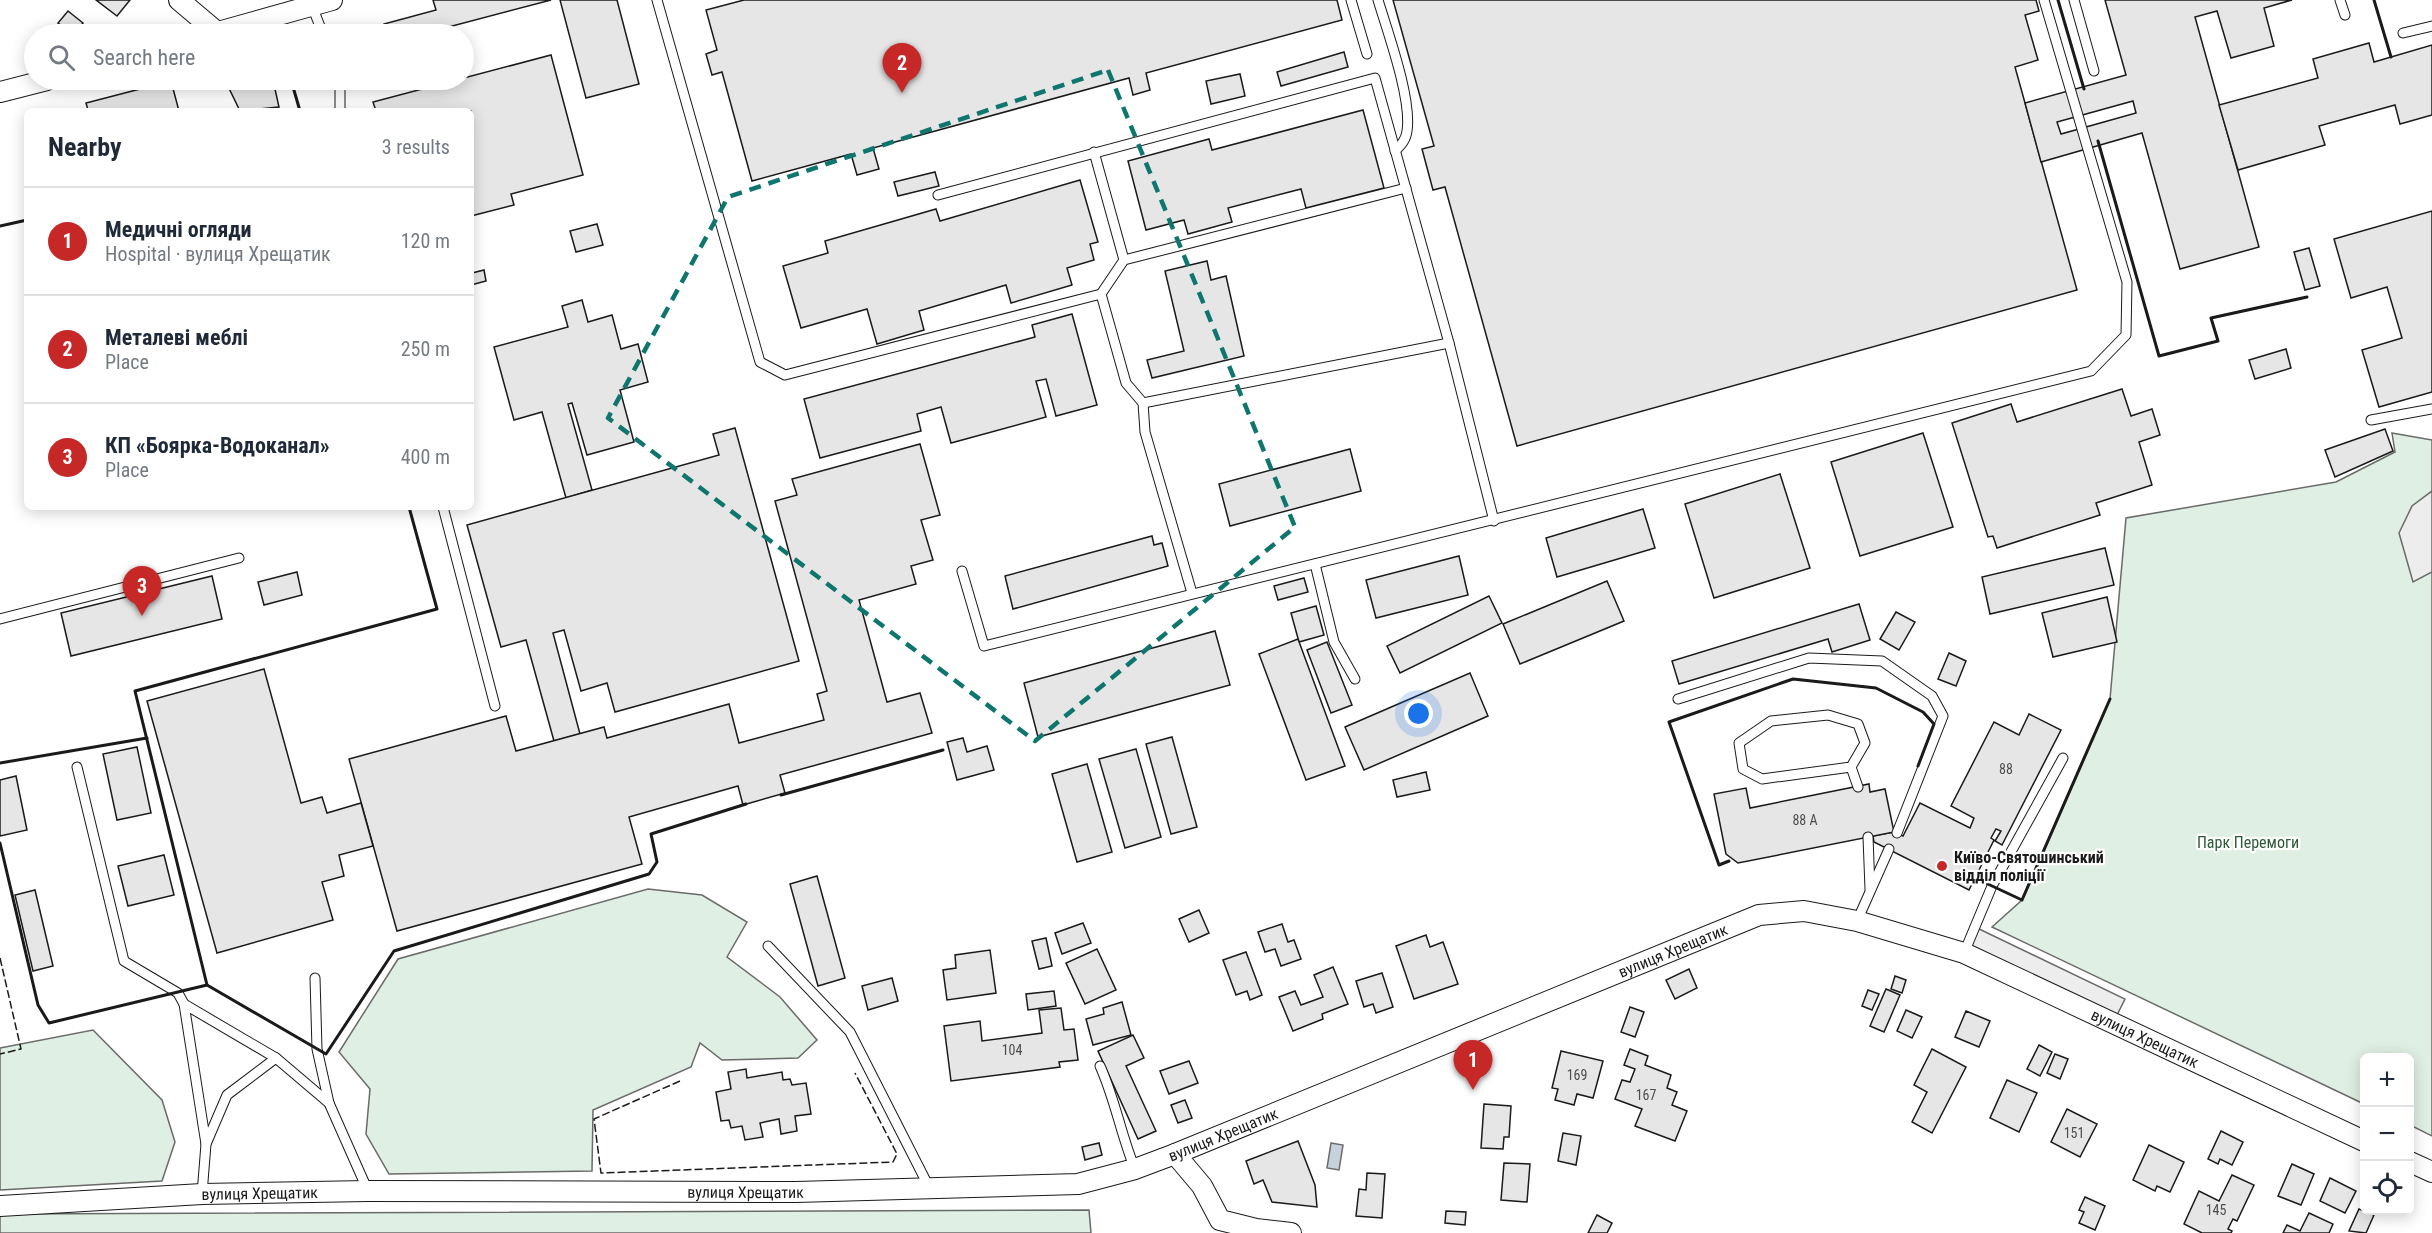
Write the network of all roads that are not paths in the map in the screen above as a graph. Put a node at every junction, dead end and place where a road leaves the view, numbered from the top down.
1 (179, 0) edge
2 (332, 0) edge
3 (657, 0) edge
4 (1352, 0) edge
5 (1378, 0) edge
6 (2044, 0) edge
7 (2074, 0) edge
8 (2340, 0) edge
9 (312, 6) junction
10 (2344, 15) dead end
11 (204, 24) edge
12 (250, 24) edge
13 (319, 24) edge
14 (2432, 26) edge
15 (2403, 33) dead end
16 (1367, 54) dead end
17 (2094, 71) dead end
18 (24, 86) edge
19 (340, 90) edge
20 (0, 92) edge
21 (340, 108) edge
22 (1395, 151) junction
23 (1094, 152) junction
24 (1406, 188) junction
25 (938, 195) dead end
26 (1124, 260) junction
27 (1101, 294) junction
28 (1449, 343) junction
29 (1143, 403) junction
30 (2432, 409) edge
31 (2371, 420) dead end
32 (444, 510) edge
33 (1494, 521) junction
34 (239, 558) dead end
35 (1315, 564) junction
36 (962, 571) dead end
37 (1192, 593) junction
38 (0, 619) edge
39 (1355, 679) dead end
40 (1678, 699) dead end
41 (495, 706) dead end
42 (2063, 758) dead end
43 (77, 767) dead end
44 (1851, 767) junction
45 (1858, 787) dead end
46 (1897, 833) dead end
47 (1868, 837) dead end
48 (1889, 849) dead end
49 (1870, 891) junction
50 (1857, 921) junction
51 (768, 946) dead end
52 (1964, 953) junction
53 (315, 978) dead end
54 (184, 1004) junction
55 (276, 1058) junction
56 (1100, 1066) dead end
57 (329, 1103) junction
58 (2360, 1139) edge
59 (206, 1144) junction
60 (1175, 1154) junction
61 (2414, 1164) edge
62 (1135, 1169) junction
63 (2432, 1172) edge
64 (930, 1189) junction
65 (368, 1191) junction
66 (202, 1194) junction
67 (0, 1206) edge
68 (1291, 1233) edge

1 - 11 street
2 - 9 street
3 - 27 lane
4 - 16 lane
5 - 22 lane
6 - 33 lane
7 - 17 lane
8 - 10 lane
9 - 12 street
9 - 13 lane
14 - 15 lane
18 - 20 street
19 - 21 lane
22 - 23 lane
22 - 24 lane
23 - 25 lane
23 - 26 lane
24 - 26 lane
24 - 28 lane
26 - 27 lane
27 - 29 lane
28 - 29 lane
28 - 33 lane
29 - 37 lane
30 - 31 lane
32 - 41 lane
33 - 35 lane
34 - 38 lane
35 - 37 lane
35 - 39 lane
36 - 37 lane
40 - 46 lane
42 - 52 lane
43 - 54 lane
44 - 44 lane
44 - 45 lane
47 - 49 lane
48 - 49 lane
49 - 50 lane
50 - 52 street, вулиця Хрещатик
50 - 60 street, вулиця Хрещатик
51 - 64 lane
52 - 58 street, вулиця Хрещатик
53 - 57 lane
54 - 55 lane
54 - 59 lane
55 - 57 lane
55 - 59 lane
56 - 62 lane
57 - 65 lane
59 - 66 lane
60 - 62 street, вулиця Хрещатик
60 - 68 street
61 - 63 street
62 - 64 street, вулиця Хрещатик
64 - 65 street, вулиця Хрещатик
65 - 66 street, вулиця Хрещатик
66 - 67 street, вулиця Хрещатик

